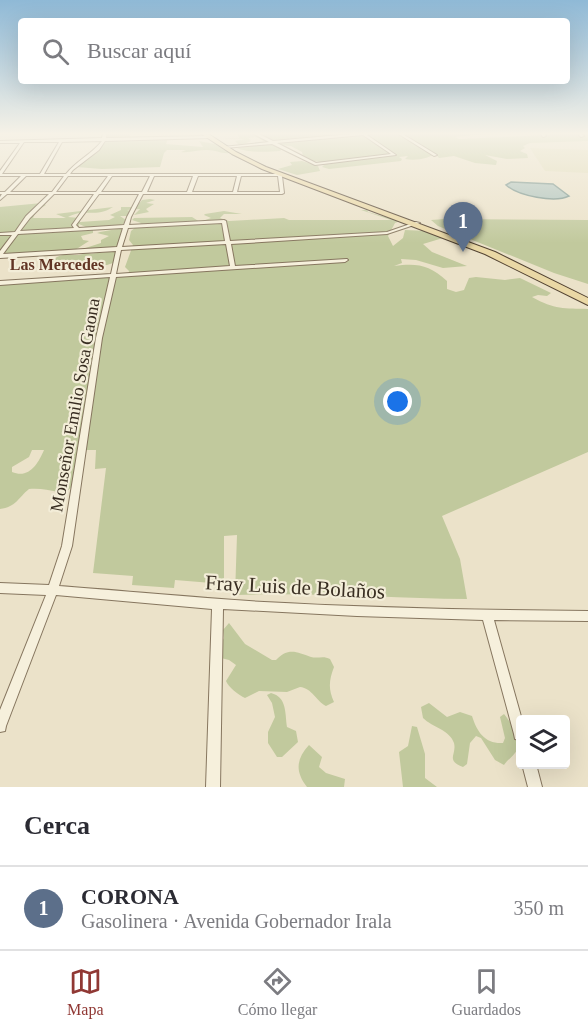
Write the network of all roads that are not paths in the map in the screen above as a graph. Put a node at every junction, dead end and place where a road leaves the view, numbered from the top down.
1 (45, 170) edge
2 (72, 170) edge
3 (270, 170) edge
4 (0, 174) edge
5 (25, 175) junction
6 (42, 175) junction
7 (68, 175) junction
8 (111, 175) junction
9 (153, 175) junction
10 (196, 175) junction
11 (239, 175) junction
12 (282, 175) junction
13 (3, 193) edge
14 (53, 193) junction
15 (99, 193) junction
16 (143, 193) junction
17 (189, 193) junction
18 (235, 193) junction
19 (0, 199) edge
20 (416, 223) junction
21 (127, 227) junction
22 (77, 229) junction
23 (18, 233) junction
24 (0, 234) edge
25 (229, 242) junction
26 (119, 249) junction
27 (0, 256) edge
28 (345, 260) dead end
29 (233, 267) junction
30 (114, 275) junction
31 (0, 283) edge
32 (588, 302) edge
33 (0, 588) edge
34 (53, 589) junction
35 (218, 604) junction
36 (487, 615) junction
37 (588, 616) edge
38 (516, 720) edge
39 (0, 726) edge
40 (530, 769) edge
41 (213, 787) edge
42 (536, 787) edge

1 - 6 street
2 - 7 street
3 - 12 main road
4 - 5 street
5 - 6 street
5 - 13 street
6 - 7 street
7 - 8 street
7 - 14 street
8 - 9 street
8 - 15 street
9 - 10 street
9 - 16 street, Monseñor Emilio Sosa Gaona
10 - 11 street
10 - 17 street
11 - 12 street
11 - 18 street
12 - 18 street
12 - 20 main road
13 - 14 street
13 - 19 street
14 - 15 street
14 - 23 street
15 - 16 street
15 - 22 street
16 - 17 street
16 - 21 street, Monseñor Emilio Sosa Gaona
17 - 18 street
20 - 25 street
20 - 32 main road
21 - 22 street
21 - 25 street
21 - 26 street, Monseñor Emilio Sosa Gaona
22 - 23 street
23 - 24 street
23 - 27 street
25 - 26 street
25 - 29 street
26 - 27 street
26 - 30 street, Monseñor Emilio Sosa Gaona
28 - 29 street
29 - 30 street
30 - 31 street
30 - 34 street, Monseñor Emilio Sosa Gaona
33 - 34 street, Fray Luis de Bolaños
34 - 35 street, Fray Luis de Bolaños
34 - 39 street, Monseñor Emilio Sosa Gaona
35 - 36 street, Fray Luis de Bolaños
35 - 41 street
36 - 37 street, Fray Luis de Bolaños
36 - 38 street
40 - 42 street

